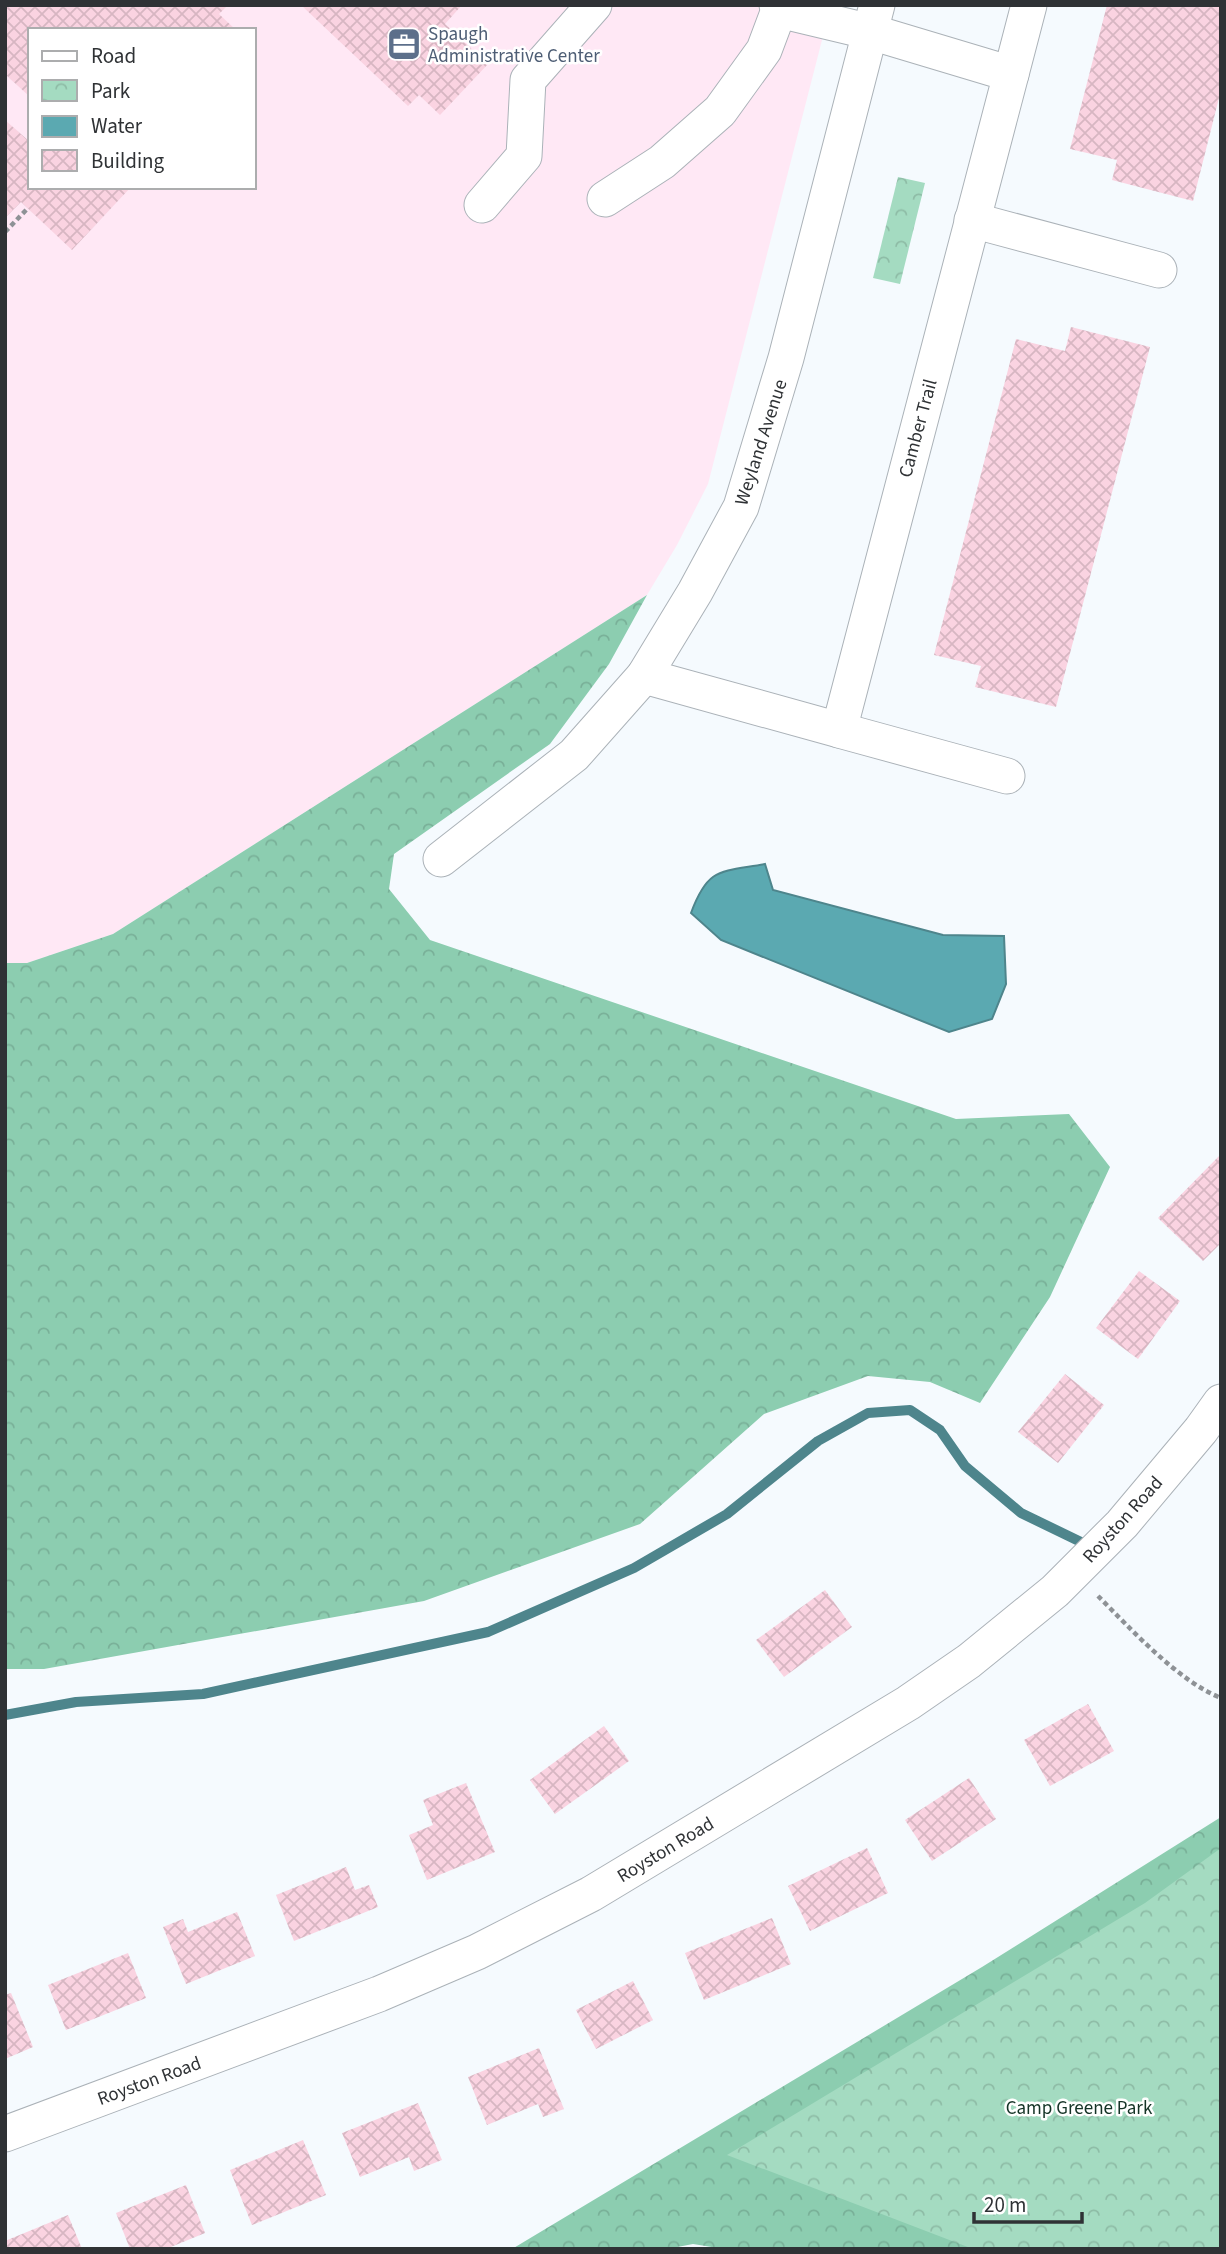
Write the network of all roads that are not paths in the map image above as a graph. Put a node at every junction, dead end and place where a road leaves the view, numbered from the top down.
1 (594, 5) edge
2 (1029, 5) edge
3 (778, 8) edge
4 (874, 19) edge
5 (1011, 74) junction
6 (606, 199) dead end
7 (482, 205) dead end
8 (972, 220) junction
9 (1159, 270) dead end
10 (645, 676) junction
11 (839, 730) junction
12 (1007, 776) dead end
13 (441, 859) dead end
14 (1221, 1402) edge
15 (5, 2134) edge

1 - 7 street
2 - 5 street, Camber Trail
3 - 4 street
3 - 6 street
4 - 5 street
4 - 10 street, Weyland Avenue
5 - 8 street, Camber Trail
8 - 9 street
8 - 11 street, Camber Trail
10 - 11 street
10 - 13 street, Weyland Avenue
11 - 12 street
14 - 15 street, Royston Road

